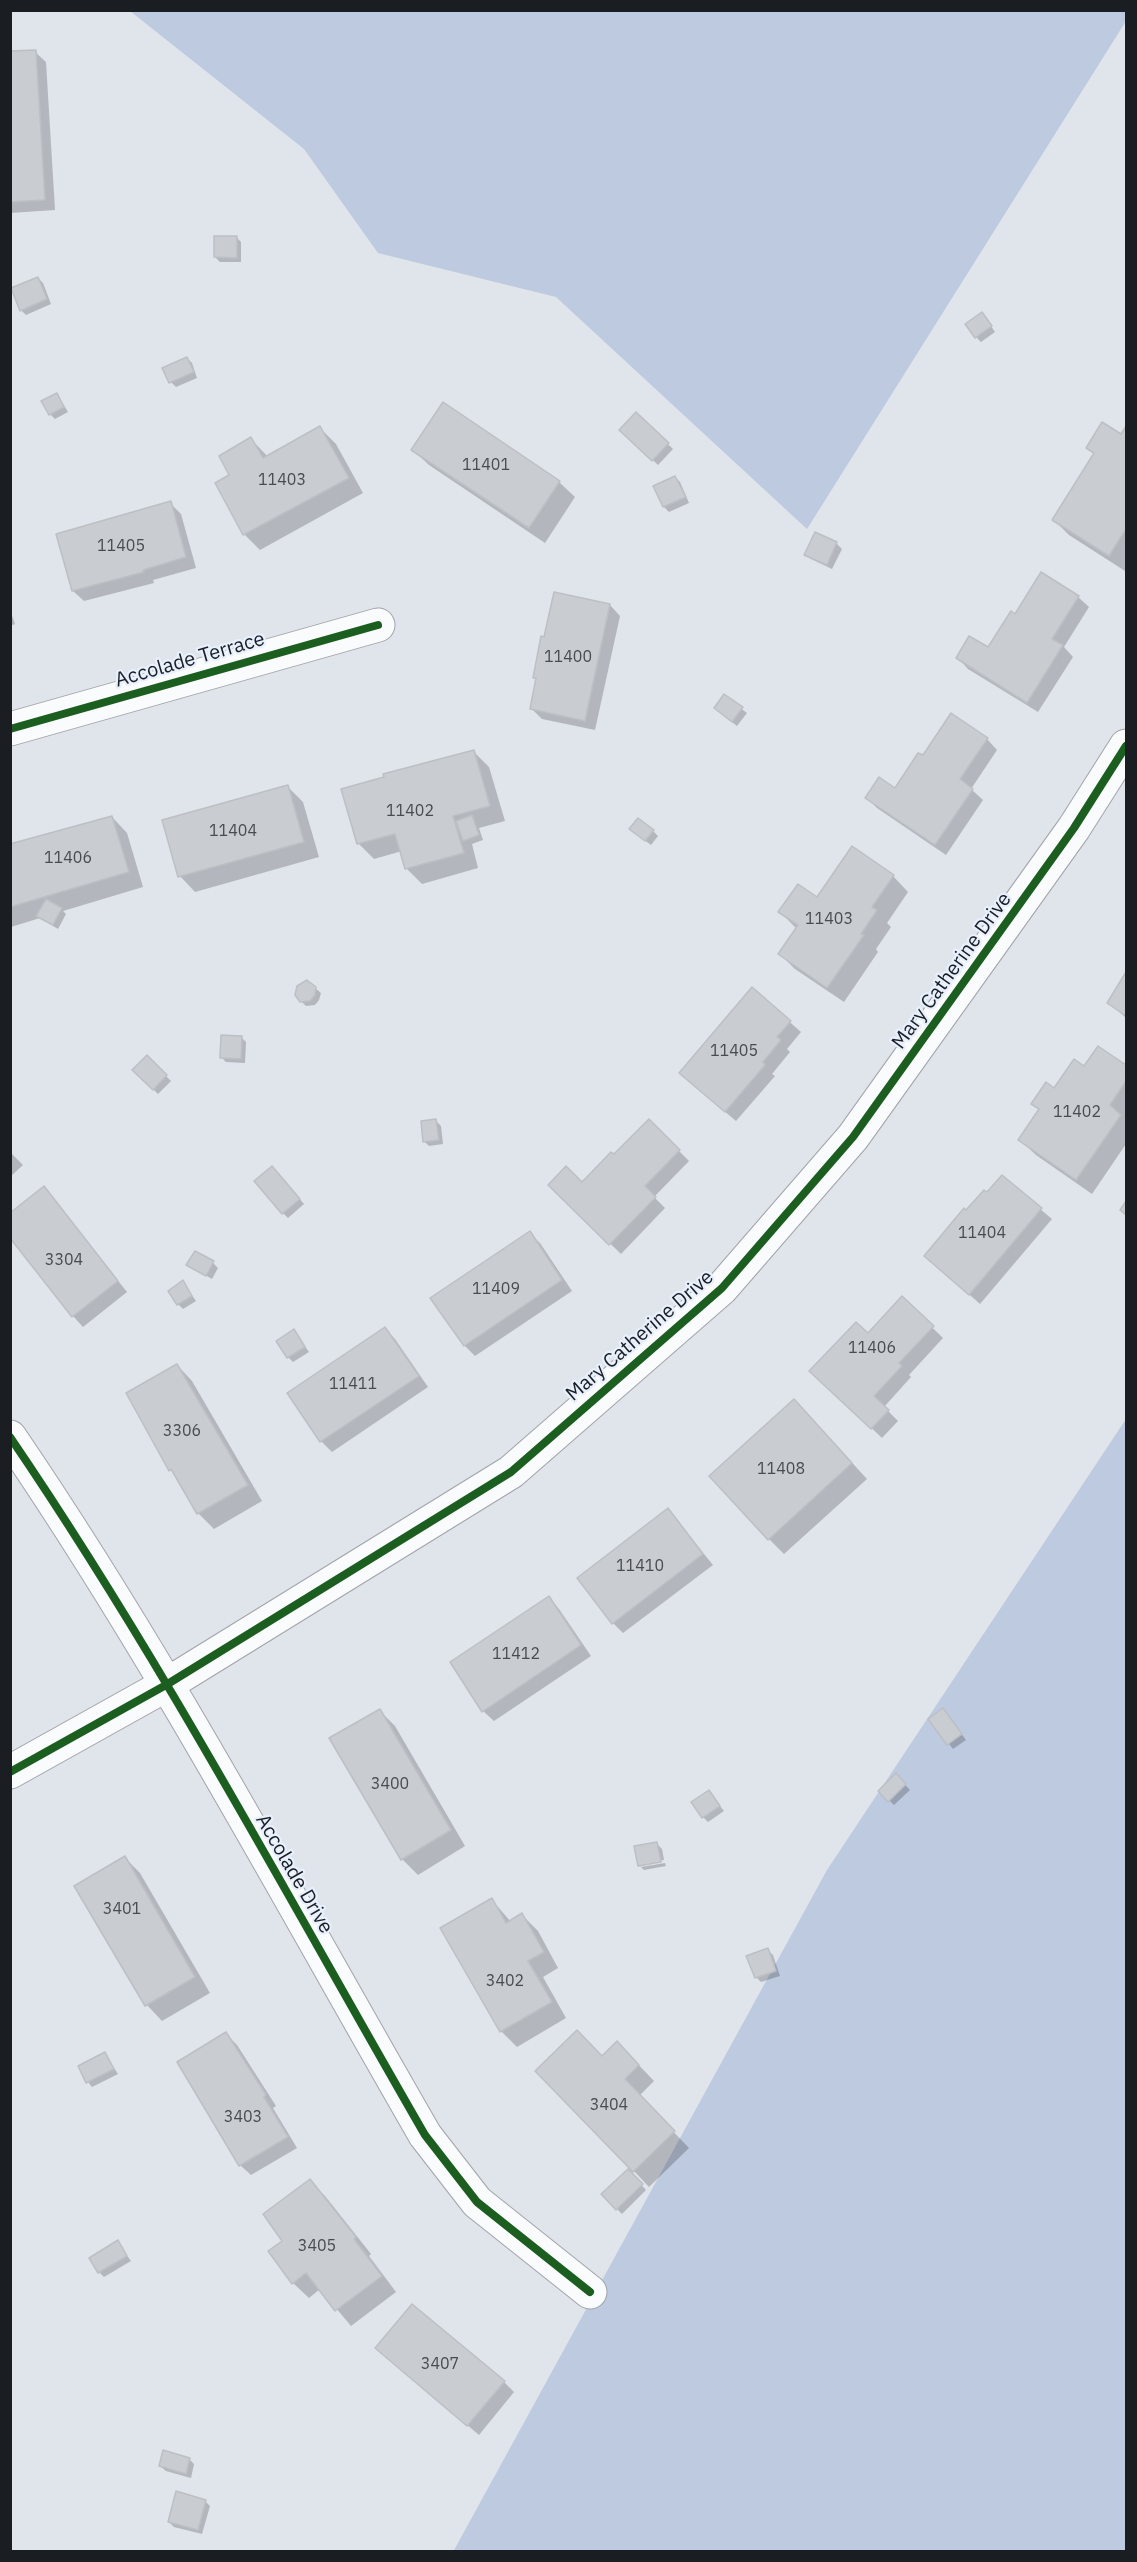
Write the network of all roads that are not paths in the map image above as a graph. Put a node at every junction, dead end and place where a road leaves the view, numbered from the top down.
1 (378, 625) dead end
2 (10, 729) edge
3 (1126, 746) edge
4 (10, 1437) edge
5 (166, 1684) junction
6 (10, 1772) edge
7 (590, 2292) dead end

1 - 2 street, Accolade Terrace
3 - 5 street, Mary Catherine Drive
4 - 5 street, Accolade Drive
5 - 6 street, Mary Catherine Drive
5 - 7 street, Accolade Drive

